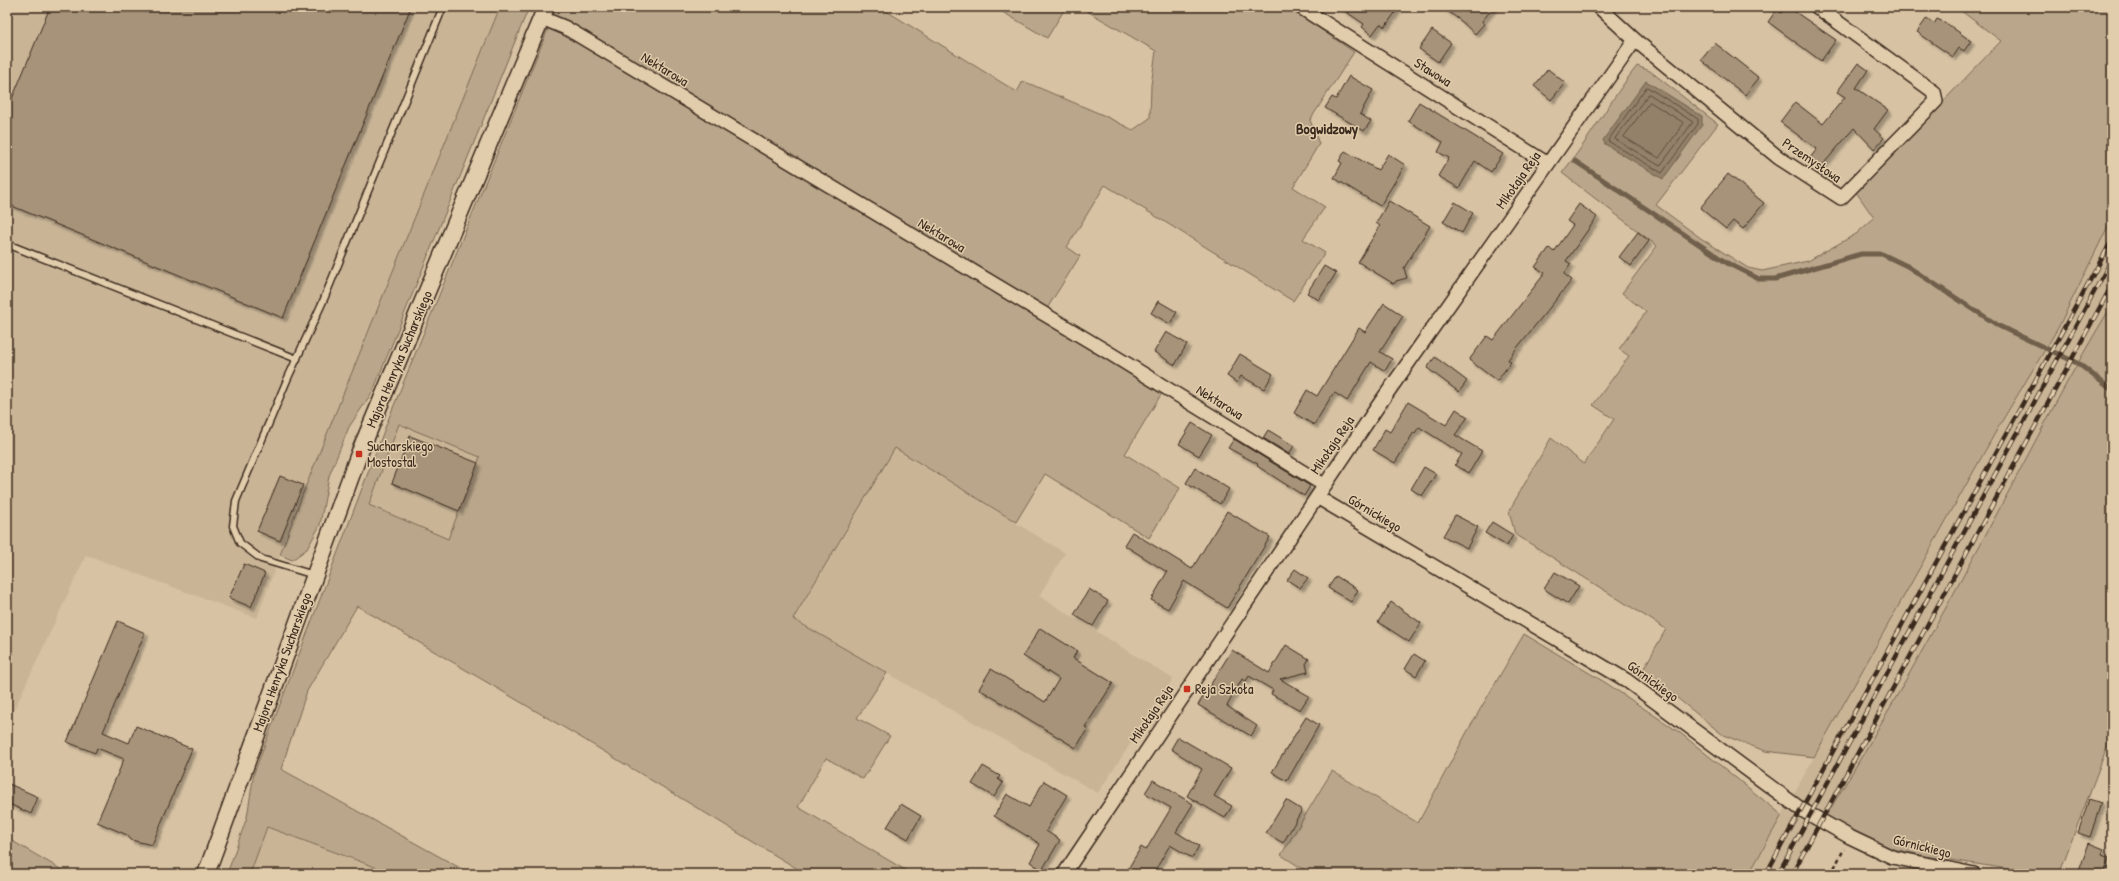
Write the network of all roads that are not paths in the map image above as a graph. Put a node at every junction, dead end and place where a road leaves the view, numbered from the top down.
1 (443, 7) edge
2 (1300, 7) edge
3 (1599, 7) edge
4 (1816, 7) edge
5 (544, 12) edge
6 (1635, 40) junction
7 (1548, 164) junction
8 (7, 244) edge
9 (296, 359) junction
10 (1324, 485) junction
11 (1317, 497) junction
12 (314, 575) junction
13 (206, 874) edge
14 (1064, 874) edge
15 (1974, 874) edge

1 - 9 lane
2 - 7 street, Stawowa
3 - 6 street, Przemysłowa
4 - 6 street, Przemysłowa
5 - 10 street, Nektarowa
5 - 12 street, Majora Henryka Sucharskiego
6 - 7 street, Mikołaja Reja
7 - 10 street, Mikołaja Reja
8 - 9 lane
9 - 12 lane
10 - 11 street, Mikołaja Reja
11 - 14 street, Mikołaja Reja
11 - 15 street, Górnickiego
12 - 13 street, Majora Henryka Sucharskiego

